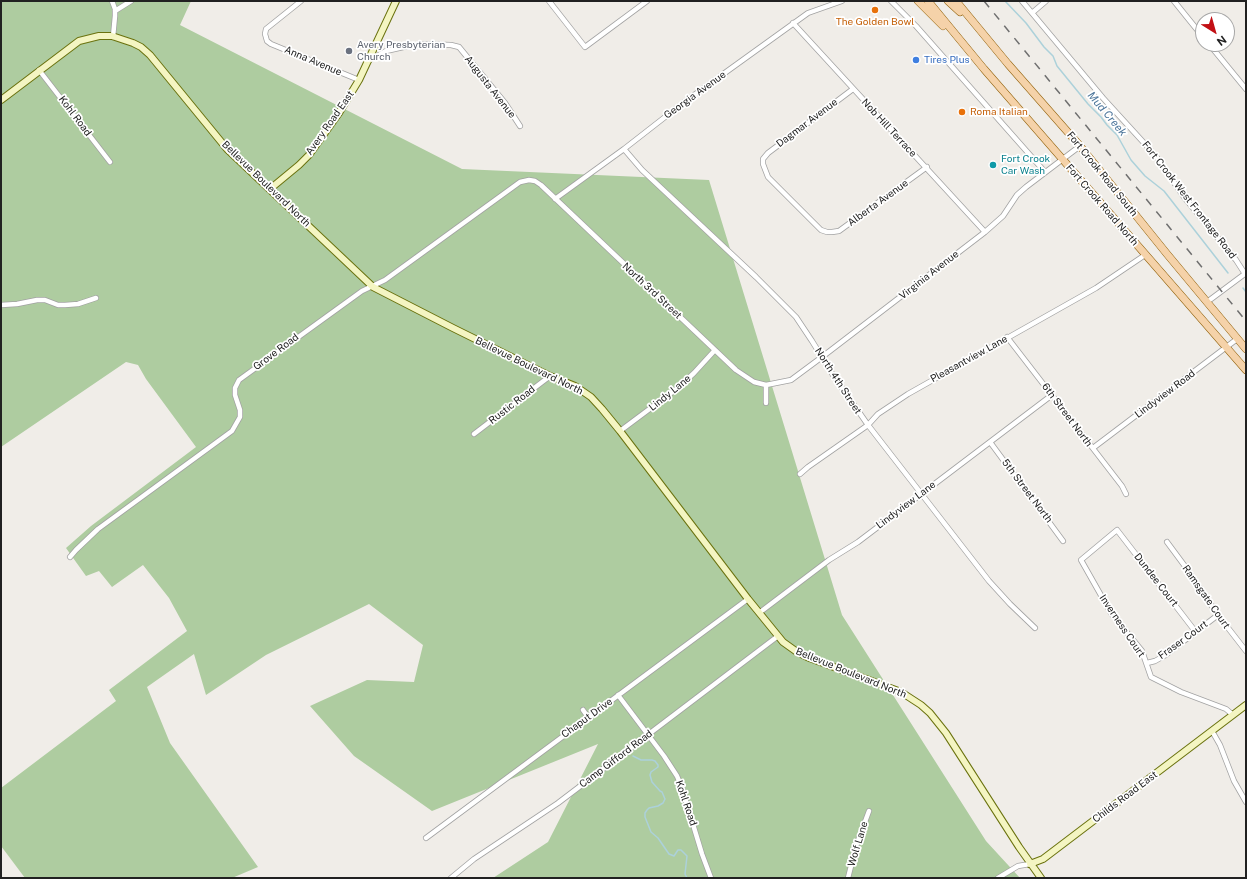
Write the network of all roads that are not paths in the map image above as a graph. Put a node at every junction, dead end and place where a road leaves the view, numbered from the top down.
1 (112, 1) edge
2 (131, 1) edge
3 (301, 1) edge
4 (396, 1) edge
5 (549, 1) edge
6 (647, 1) edge
7 (842, 1) edge
8 (891, 1) edge
9 (918, 1) edge
10 (928, 1) edge
11 (948, 1) edge
12 (956, 1) edge
13 (1022, 1) edge
14 (1046, 1) edge
15 (1174, 1) edge
16 (115, 11) junction
17 (1032, 13) junction
18 (793, 23) junction
19 (977, 27) junction
20 (1195, 27) edge
21 (113, 37) junction
22 (967, 48) junction
23 (1216, 52) edge
24 (368, 61) junction
25 (39, 70) junction
26 (359, 80) junction
27 (853, 88) junction
28 (1246, 89) edge
29 (1, 100) edge
30 (520, 126) dead end
31 (1080, 146) junction
32 (624, 149) junction
33 (1062, 159) junction
34 (110, 162) dead end
35 (926, 167) junction
36 (1045, 172) junction
37 (529, 180) joint
38 (270, 190) junction
39 (555, 198) junction
40 (827, 232) joint
41 (986, 232) junction
42 (1145, 255) junction
43 (1245, 273) edge
44 (373, 287) junction
45 (96, 298) dead end
46 (1207, 302) junction
47 (1, 305) edge
48 (1007, 337) junction
49 (1237, 339) junction
50 (1226, 348) junction
51 (1246, 349) edge
52 (715, 350) junction
53 (822, 357) junction
54 (1246, 370) edge
55 (550, 376) junction
56 (766, 386) junction
57 (1052, 395) junction
58 (766, 403) dead end
59 (868, 425) junction
60 (620, 432) junction
61 (474, 434) dead end
62 (990, 442) junction
63 (1093, 448) junction
64 (800, 474) dead end
65 (922, 493) junction
66 (1126, 494) dead end
67 (1063, 540) dead end
68 (1167, 542) dead end
69 (70, 557) dead end
70 (1081, 560) joint
71 (748, 599) junction
72 (759, 613) junction
73 (1218, 615) junction
74 (1035, 628) dead end
75 (1195, 631) junction
76 (778, 636) junction
77 (1246, 651) edge
78 (1147, 663) junction
79 (618, 695) junction
80 (1246, 705) edge
81 (583, 710) dead end
82 (1233, 715) junction
83 (588, 717) junction
84 (1212, 731) junction
85 (648, 735) junction
86 (1246, 802) edge
87 (869, 811) dead end
88 (426, 838) dead end
89 (1030, 864) junction
90 (451, 878) edge
91 (711, 878) edge
92 (848, 878) edge
93 (998, 878) edge
94 (1041, 878) edge

1 - 16 street
2 - 16 street
3 - 26 street, Anna Avenue
4 - 24 main road, Avery Road East
5 - 6 street
7 - 18 street, Georgia Avenue
8 - 36 street
9 - 22 main road
10 - 22 main road, Fort Crook Road North
11 - 19 main road
12 - 19 main road, Fort Crook Road South
13 - 17 street, Fort Crook West Frontage Road
14 - 17 street
15 - 20 street
16 - 21 street
17 - 43 street, Fort Crook West Frontage Road
18 - 27 street, Nob Hill Terrace
18 - 32 street, Georgia Avenue
19 - 31 main road, Fort Crook Road South
21 - 25 main road, Bellevue Boulevard North
21 - 38 main road, Bellevue Boulevard North
22 - 33 main road, Fort Crook Road North
23 - 28 street
24 - 26 main road, Avery Road East
24 - 30 street, Augusta Avenue
25 - 29 main road, Bellevue Boulevard North
25 - 34 street, Kohl Road
26 - 38 main road, Avery Road East
27 - 35 street, Nob Hill Terrace
27 - 40 street, Dagmar Avenue
31 - 33 street, Virginia Avenue
31 - 46 main road, Fort Crook Road South
32 - 39 street, Georgia Avenue
32 - 53 street, North 4th Street
33 - 36 street, Virginia Avenue
33 - 42 main road, Fort Crook Road North
35 - 40 street, Alberta Avenue
35 - 41 street, Nob Hill Terrace
36 - 41 street, Virginia Avenue
37 - 39 street, North 3rd Street
37 - 44 street, Grove Road
38 - 44 main road, Bellevue Boulevard North
39 - 52 street, North 3rd Street
41 - 53 street, Virginia Avenue
42 - 48 street, Pleasantview Lane
42 - 50 main road, Fort Crook Road North
43 - 46 street
44 - 55 main road, Bellevue Boulevard North
44 - 69 street, Grove Road
45 - 47 street
46 - 49 main road, Fort Crook Road South
48 - 57 street, 6th Street North
48 - 59 street, Pleasantview Lane
49 - 50 street, Lindyview Road
49 - 51 main road, Fort Crook Road South
50 - 54 main road, Fort Crook Road North
50 - 63 street, Lindyview Road
52 - 56 street, North 3rd Street
52 - 60 street, Lindy Lane
53 - 56 street, Virginia Avenue
53 - 59 street, North 4th Street
55 - 60 main road, Bellevue Boulevard North
55 - 61 street, Rustic Road
56 - 58 street
57 - 62 street, Lindyview Lane
57 - 63 street, 6th Street North
59 - 64 street, Pleasantview Lane
59 - 65 street, North 4th Street
60 - 71 main road, Bellevue Boulevard North
62 - 65 street, Lindyview Lane
62 - 67 street, 5th Street North
63 - 66 street, 6th Street North
65 - 72 street, Lindyview Lane
65 - 74 street, North 4th Street
68 - 73 street, Ramsgate Court
70 - 75 street, Dundee Court
70 - 78 street, Inverness Court
71 - 72 main road, Bellevue Boulevard North
71 - 79 street, Chaput Drive
72 - 76 main road, Bellevue Boulevard North
73 - 75 street, Fraser Court
73 - 77 street, Ramsgate Court
75 - 78 street, Fraser Court
76 - 85 street, Camp Gifford Road
76 - 89 main road, Bellevue Boulevard North
78 - 82 street, Inverness Court
79 - 83 street, Chaput Drive
79 - 85 street, Kohl Road
80 - 82 main road, Childs Road East
81 - 83 street
82 - 84 main road, Childs Road East
83 - 88 street, Chaput Drive
84 - 86 street
84 - 89 main road, Childs Road East
85 - 90 street, Camp Gifford Road
85 - 91 street, Kohl Road
87 - 92 street, Wolf Lane
89 - 93 street, Childs Road East
89 - 94 main road, Bellevue Boulevard North

